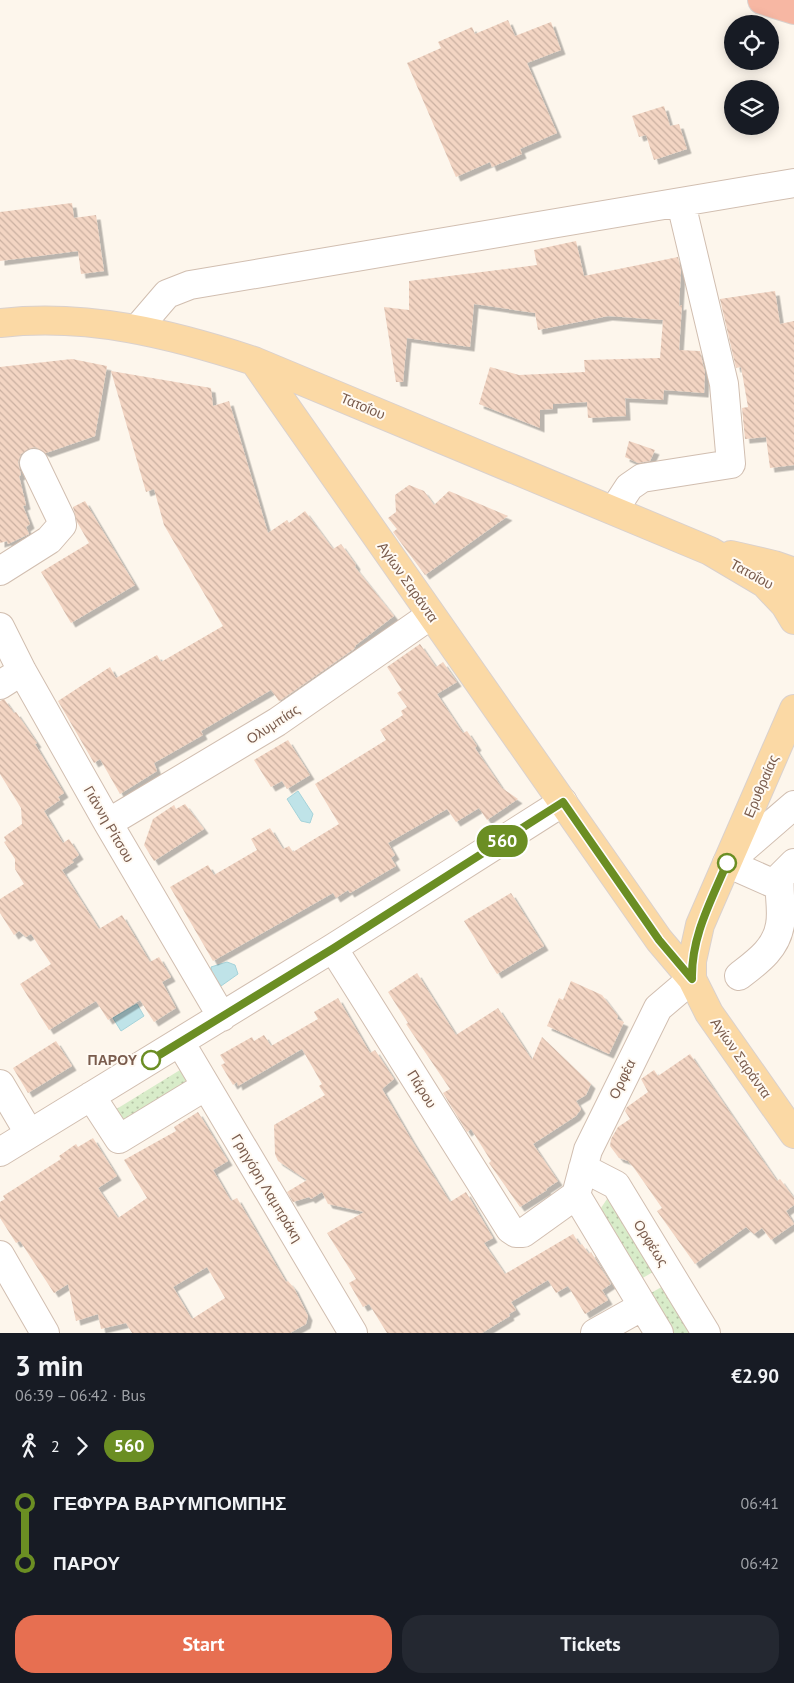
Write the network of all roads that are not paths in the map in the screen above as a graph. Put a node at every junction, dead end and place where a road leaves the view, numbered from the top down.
1 (762, 0) edge
2 (794, 10) edge
3 (794, 182) edge
4 (681, 203) junction
5 (0, 323) edge
6 (137, 329) junction
7 (254, 361) junction
8 (34, 463) dead end
9 (614, 510) junction
10 (0, 571) edge
11 (781, 571) edge
12 (794, 596) edge
13 (432, 615) junction
14 (794, 620) edge
15 (0, 627) edge
16 (11, 678) edge
17 (794, 709) edge
18 (563, 802) junction
19 (794, 805) edge
20 (108, 823) junction
21 (727, 863) junction
22 (794, 863) edge
23 (779, 886) junction
24 (334, 948) junction
25 (739, 976) dead end
26 (692, 979) junction
27 (222, 1017) junction
28 (180, 1042) junction
29 (0, 1084) edge
30 (206, 1086) junction
31 (91, 1096) junction
32 (29, 1133) junction
33 (794, 1134) edge
34 (0, 1152) edge
35 (583, 1168) junction
36 (576, 1195) junction
37 (0, 1254) edge
38 (670, 1273) junction
39 (639, 1299) junction
40 (345, 1330) edge
41 (44, 1333) edge
42 (595, 1333) edge
43 (659, 1333) edge
44 (706, 1333) edge

1 - 2 highway
3 - 4 street
4 - 6 street
4 - 9 street
5 - 6 main road, Τατοΐου
6 - 7 main road, Τατοΐου
7 - 9 main road, Τατοΐου
7 - 13 main road, Αγίων Σαράντα
8 - 10 street
9 - 11 main road, Τατοΐου
11 - 12 main road, Τατοΐου
11 - 14 main road
13 - 18 main road, Αγίων Σαράντα
13 - 20 street, Ολυμπίας
15 - 16 street, Γιάννη Ρίτσου
16 - 20 street, Γιάννη Ρίτσου
17 - 21 main road, Ερυθραίας
18 - 24 street
18 - 26 main road, Αγίων Σαράντα
19 - 21 street, Ερυθραίας
20 - 27 street, Γιάννη Ρίτσου
21 - 23 street
21 - 26 main road, Ερυθραίας
22 - 23 street
23 - 25 street
24 - 27 street
24 - 36 street, Πάρου
26 - 33 main road, Αγίων Σαράντα
26 - 35 street, Ορφέα
27 - 28 street
28 - 30 street, Γρηγόρη Λαμπράκη
28 - 31 street
29 - 32 street
30 - 31 street
30 - 40 street, Γρηγόρη Λαμπράκη
31 - 32 street
32 - 34 street
35 - 36 street, Ορφέα
35 - 38 street, Ορφέως
36 - 39 street
37 - 41 street
38 - 39 street
38 - 44 street, Ορφέως
39 - 42 street
39 - 43 street

